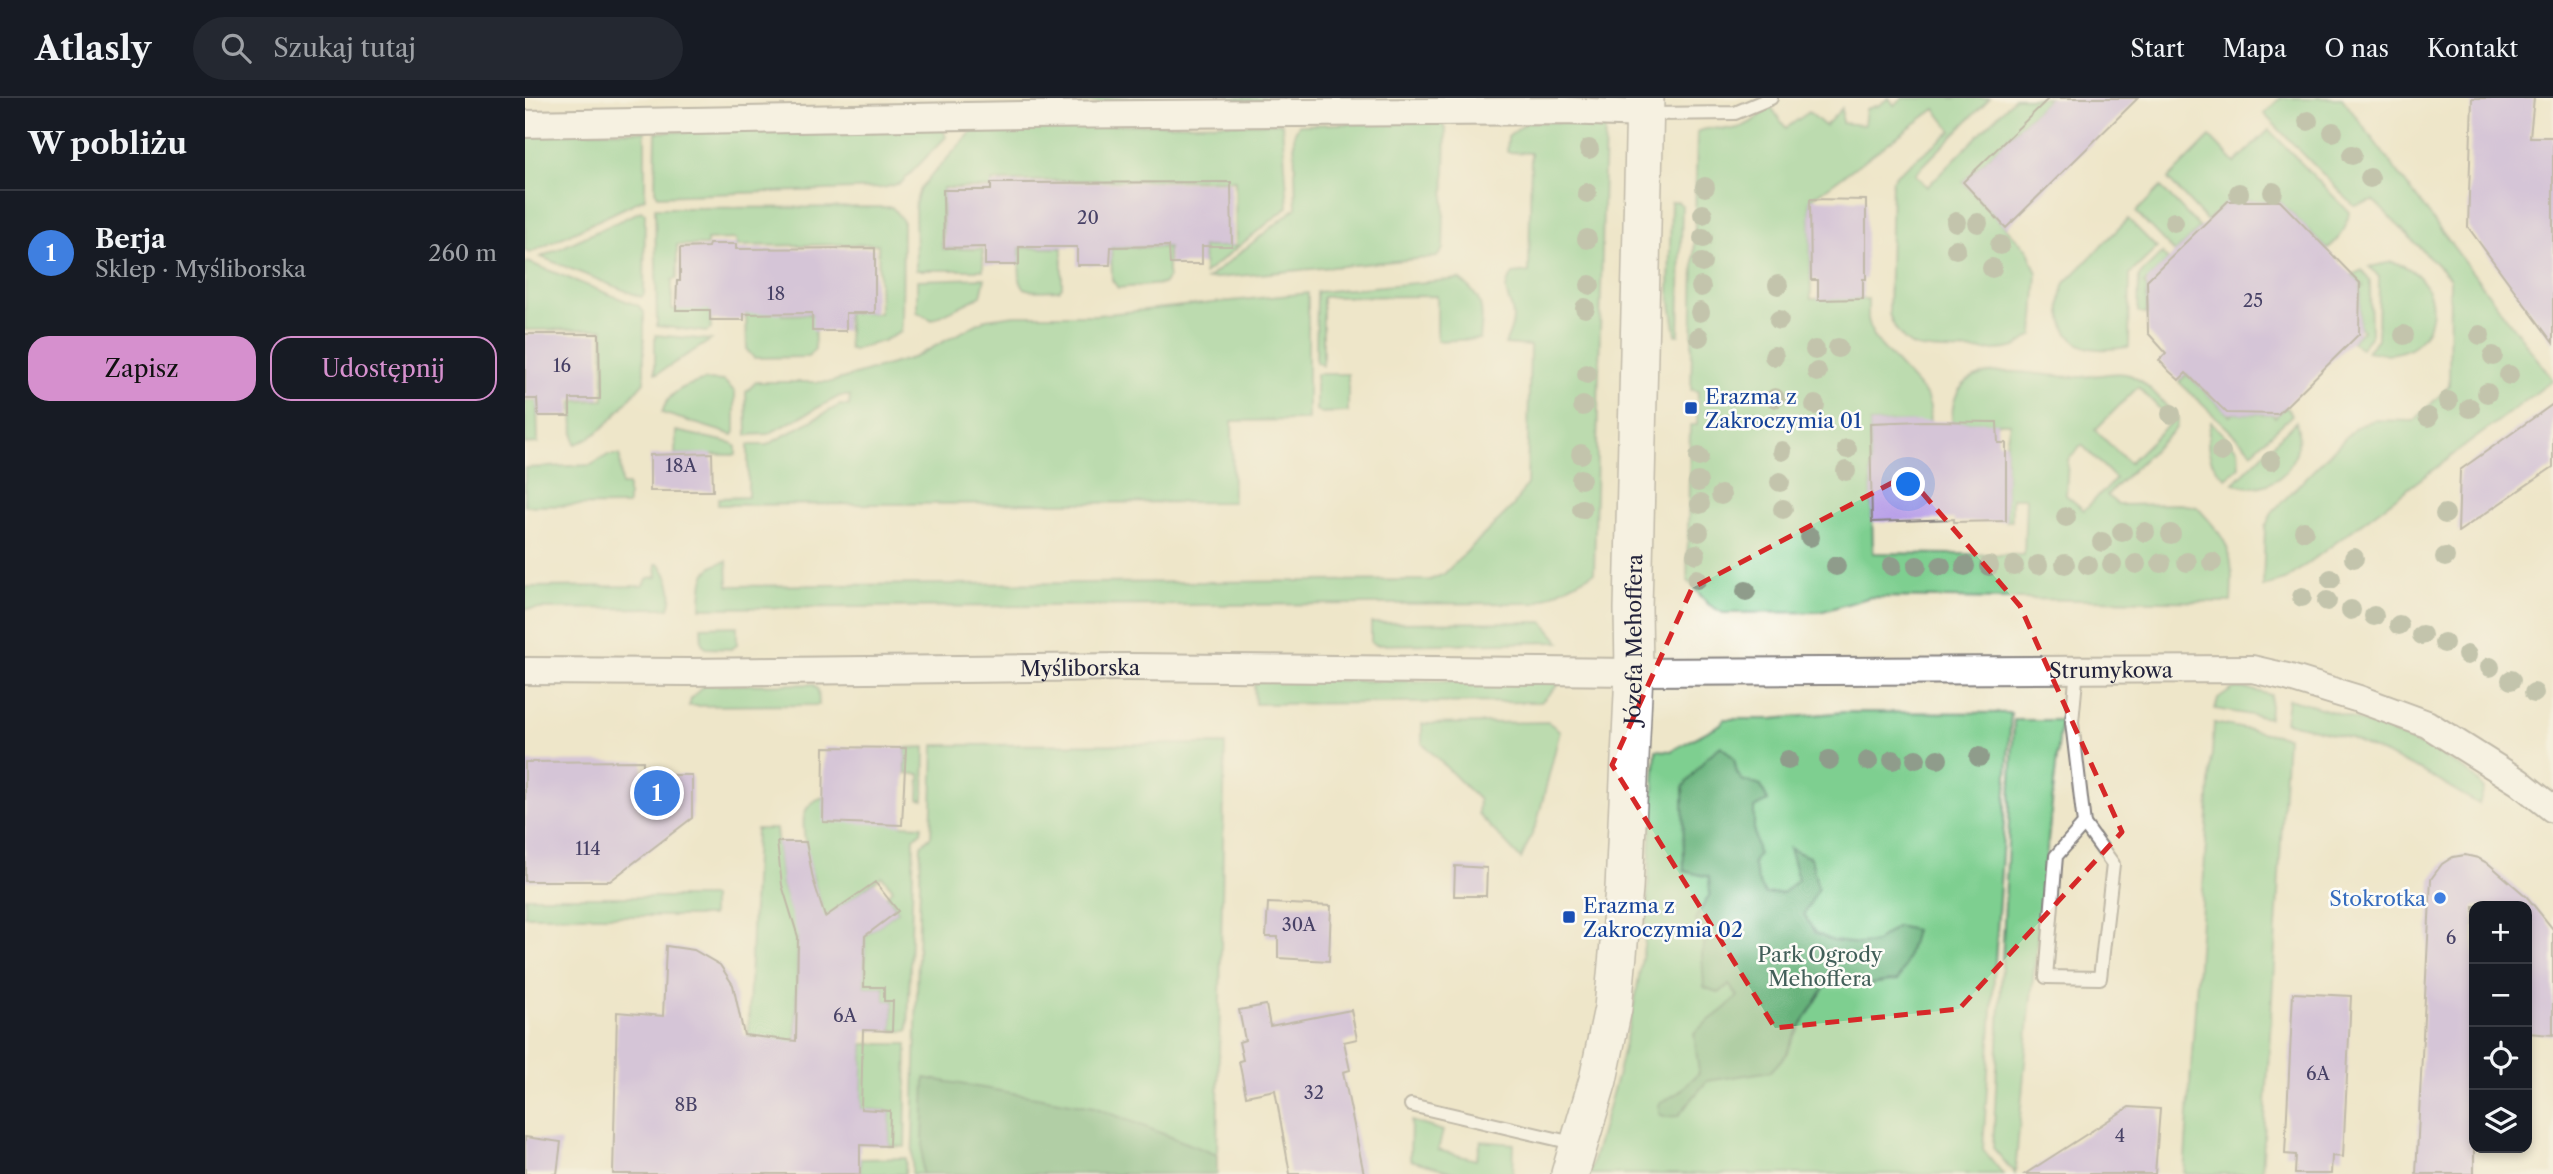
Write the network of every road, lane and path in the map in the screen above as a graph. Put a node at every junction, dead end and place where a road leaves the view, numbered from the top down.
1 (1771, 98) edge
2 (1644, 106) edge
3 (525, 124) edge
4 (2077, 669) junction
5 (525, 671) edge
6 (1634, 672) junction
7 (2553, 809) edge
8 (2084, 824) junction
9 (1411, 1105) dead end
10 (1573, 1159) edge

1 - 2 lane
2 - 3 street
2 - 6 street, Józefa Mehoffera
4 - 6 street, Strumykowa
4 - 7 street, Strumykowa
4 - 8 lane
5 - 6 street, Myśliborska
6 - 10 street, Józefa Mehoffera
8 - 8 lane
9 - 10 lane

